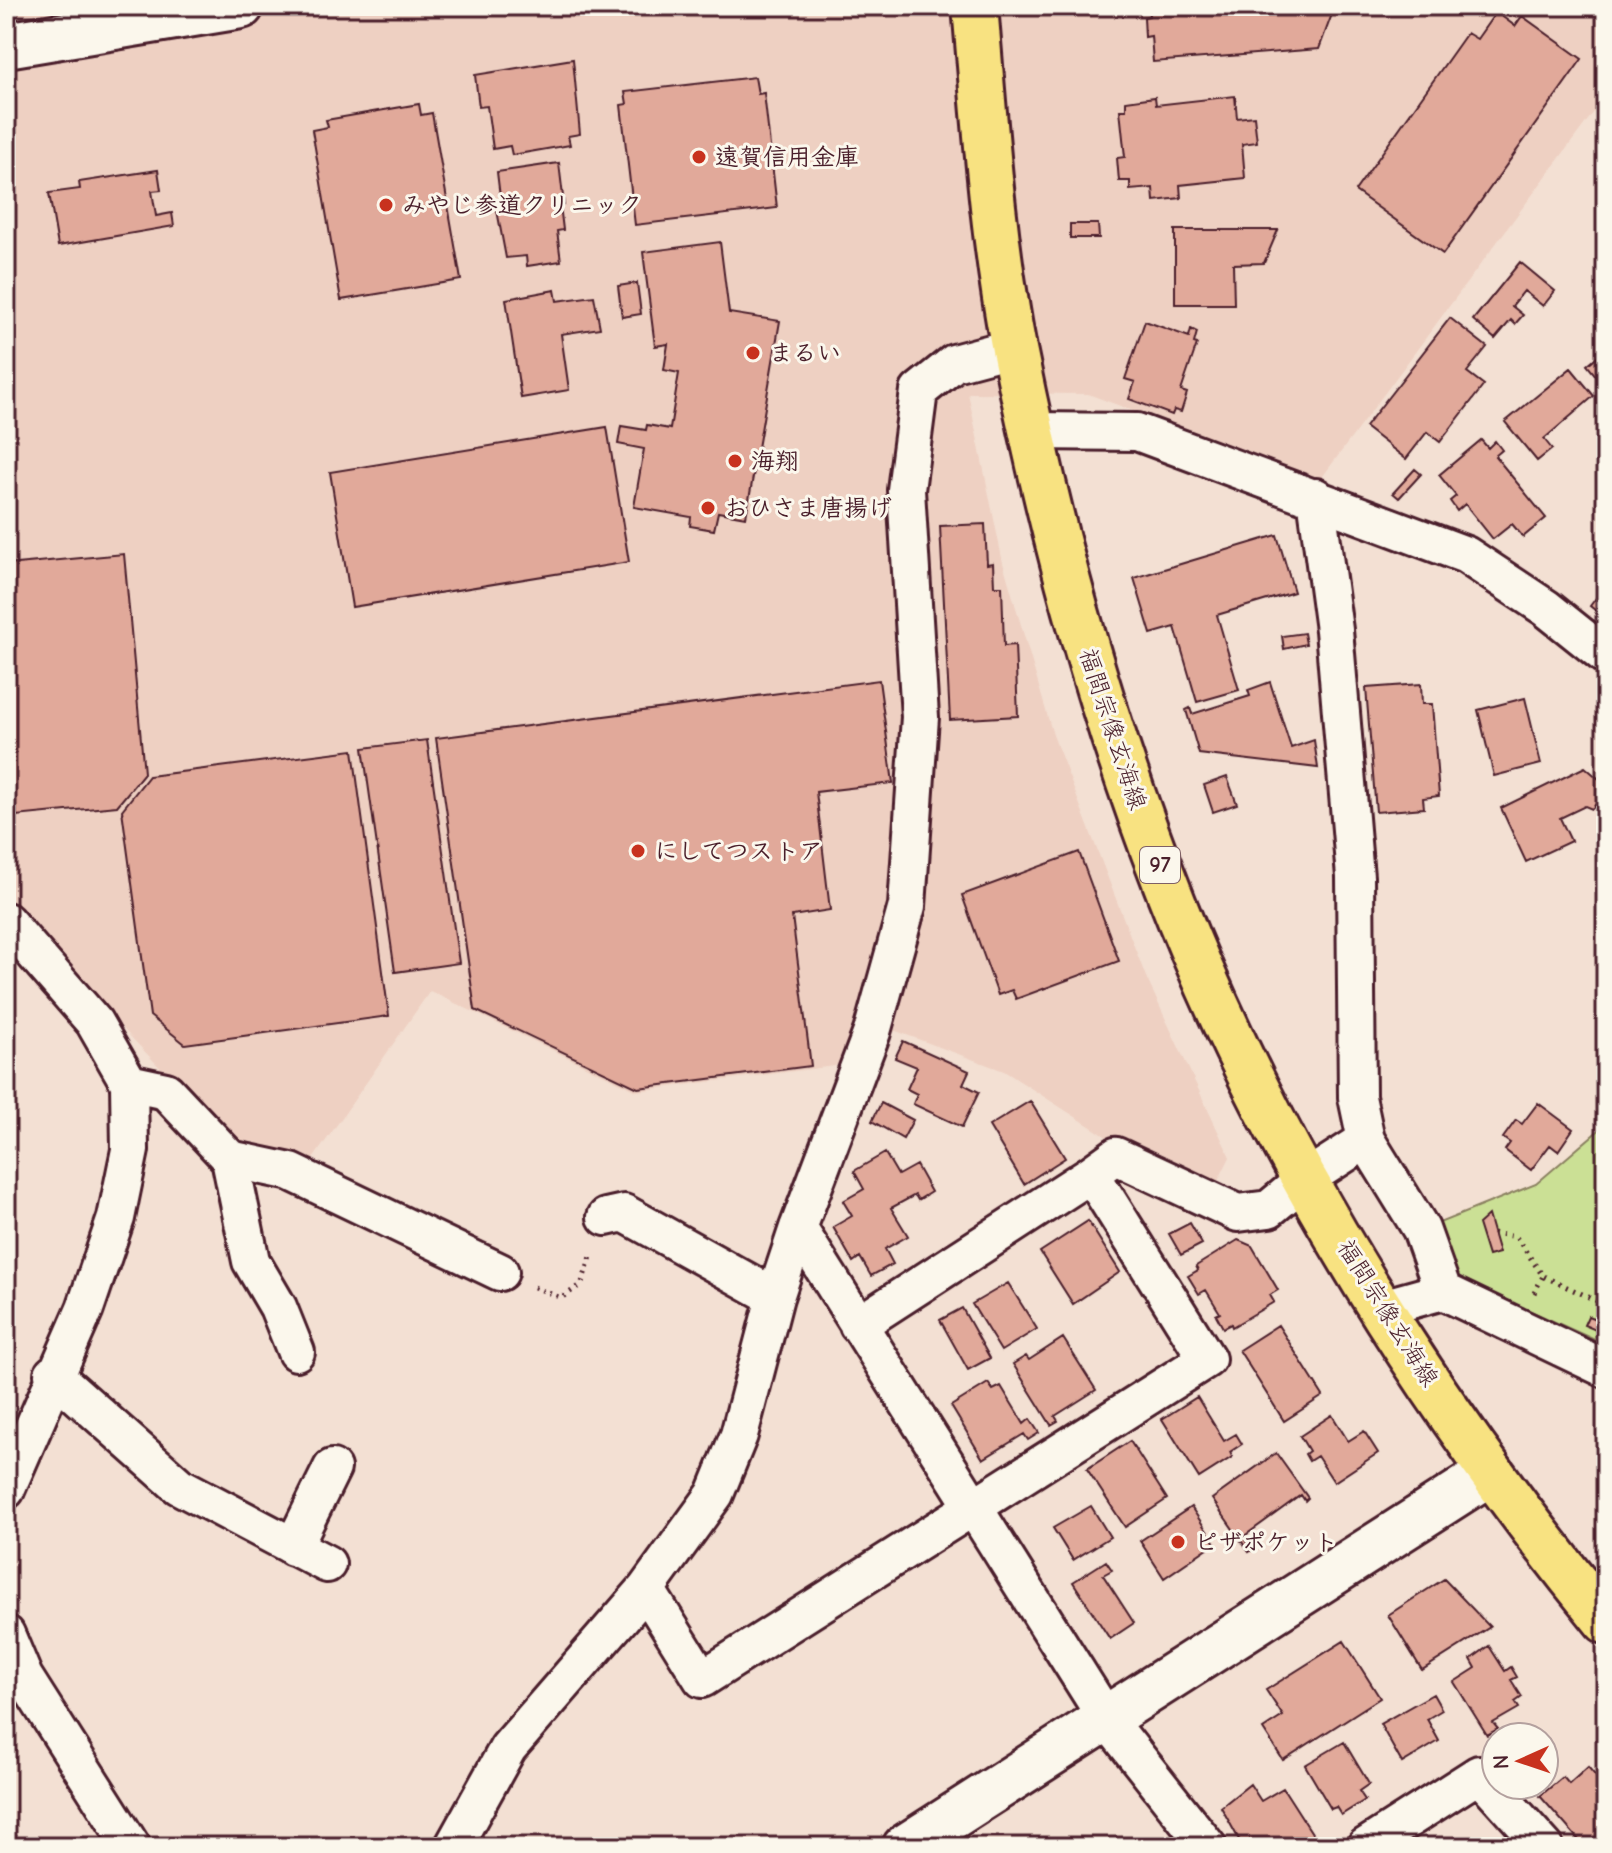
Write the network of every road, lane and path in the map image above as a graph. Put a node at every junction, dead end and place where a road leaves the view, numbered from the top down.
1 (241, 6) edge
2 (975, 6) edge
3 (6, 45) edge
4 (1014, 347) junction
5 (1032, 431) junction
6 (1316, 497) junction
7 (1606, 656) edge
8 (6, 921) edge
9 (129, 1083) junction
10 (1366, 1140) junction
11 (230, 1159) junction
12 (1091, 1174) junction
13 (1304, 1180) junction
14 (606, 1217) joint
15 (798, 1228) junction
16 (1493, 1233) dead end
17 (500, 1272) joint
18 (1443, 1291) junction
19 (775, 1297) junction
20 (1606, 1305) edge
21 (1382, 1308) junction
22 (858, 1325) junction
23 (296, 1352) dead end
24 (1606, 1369) edge
25 (53, 1374) junction
26 (332, 1468) dead end
27 (1491, 1472) junction
28 (6, 1490) edge
29 (975, 1508) junction
30 (293, 1547) junction
31 (327, 1564) dead end
32 (646, 1589) junction
33 (1606, 1621) edge
34 (6, 1634) edge
35 (1106, 1718) junction
36 (132, 1847) edge
37 (453, 1847) edge
38 (905, 1847) edge
39 (1208, 1847) edge
40 (1365, 1847) edge
41 (1545, 1847) edge

1 - 3 street
2 - 4 main road, 福間宗像玄海線 / 97
4 - 5 main road, 福間宗像玄海線 / 97
4 - 15 street
5 - 6 street
5 - 13 main road, 福間宗像玄海線 / 97
6 - 7 street
6 - 10 street
8 - 9 street
9 - 11 street
9 - 25 street
10 - 13 street
10 - 18 street
11 - 17 street
11 - 23 street
12 - 13 street
12 - 22 street
12 - 29 street
13 - 21 main road, 福間宗像玄海線 / 97
14 - 17 path
14 - 19 street
15 - 19 street
15 - 22 street
16 - 20 path
18 - 21 street
18 - 24 street
19 - 32 street
21 - 27 main road, 福間宗像玄海線 / 97
22 - 29 street
25 - 28 street
25 - 30 street
26 - 30 street
27 - 33 main road, 福間宗像玄海線 / 97
27 - 35 street
29 - 32 street
29 - 35 street
30 - 31 street
32 - 37 street
34 - 36 street
35 - 38 street
35 - 39 street
40 - 41 street

